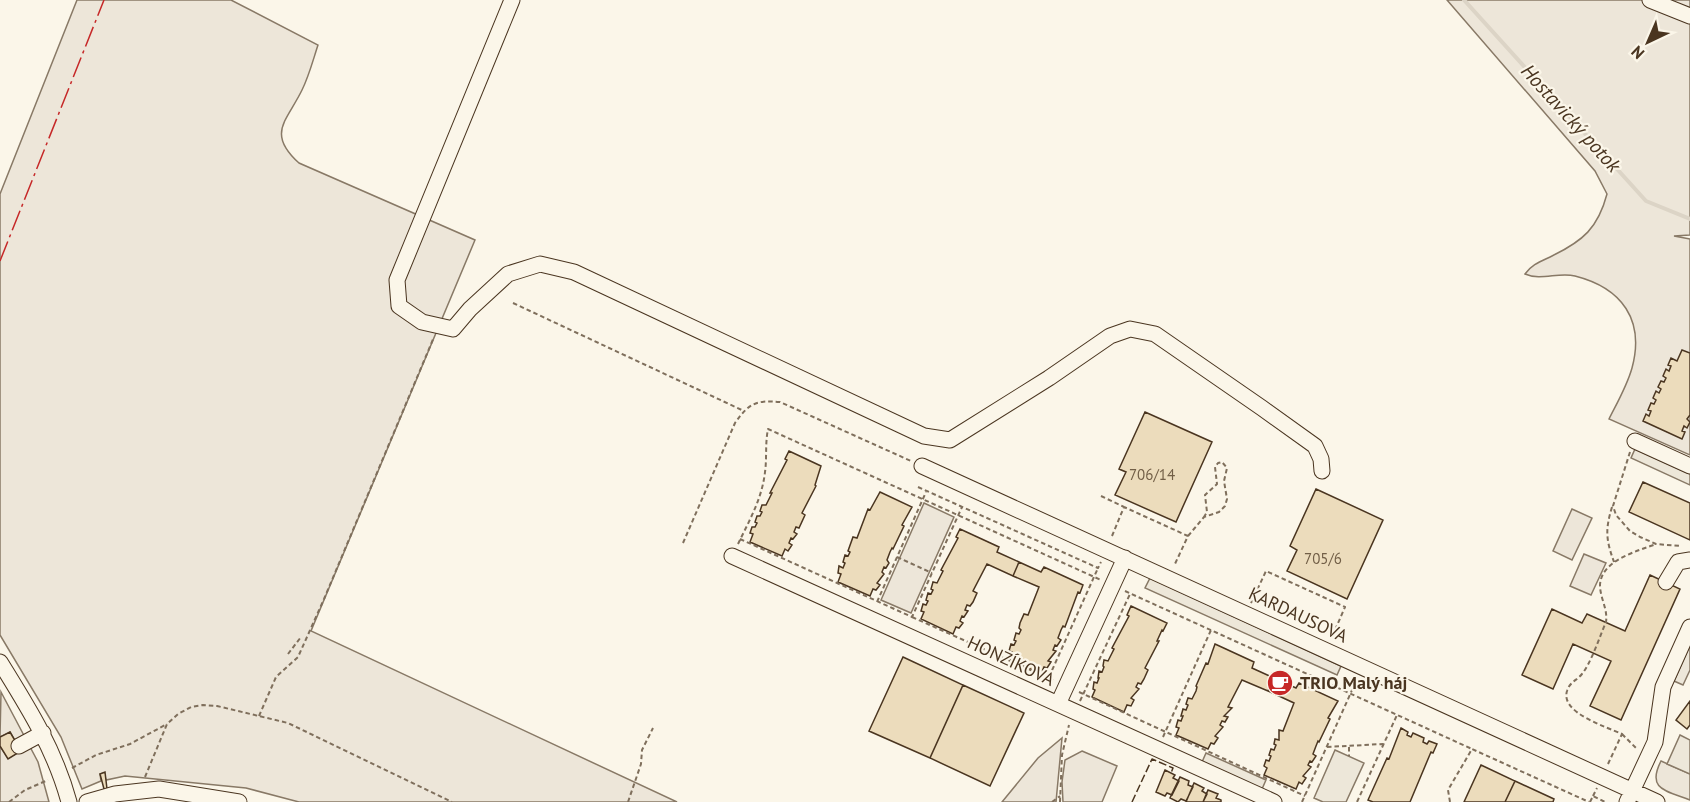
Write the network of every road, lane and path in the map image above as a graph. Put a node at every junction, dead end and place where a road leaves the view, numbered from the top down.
1 (512, 0) edge
2 (1650, 0) edge
3 (1690, 16) edge
4 (513, 303) dead end
5 (439, 326) junction
6 (744, 411) junction
7 (1635, 441) joint
8 (922, 466) joint
9 (1690, 466) edge
10 (1322, 471) dead end
11 (918, 488) dead end
12 (927, 491) junction
13 (1101, 496) dead end
14 (923, 499) junction
15 (1613, 506) junction
16 (962, 507) junction
17 (1124, 507) junction
18 (1206, 507) junction
19 (1216, 513) junction
20 (958, 515) junction
21 (1204, 517) junction
22 (1005, 526) junction
23 (1001, 534) junction
24 (1188, 536) junction
25 (740, 539) junction
26 (1110, 540) dead end
27 (683, 543) dead end
28 (1656, 544) junction
29 (1056, 549) junction
30 (1687, 553) edge
31 (732, 556) joint
32 (897, 557) junction
33 (1052, 557) junction
34 (1103, 557) dead end
35 (1125, 558) junction
36 (1614, 562) junction
37 (1098, 568) junction
38 (1173, 568) dead end
39 (932, 573) junction
40 (1095, 576) junction
41 (1666, 582) dead end
42 (1113, 585) junction
43 (1130, 593) junction
44 (877, 602) junction
45 (1251, 604) dead end
46 (912, 617) junction
47 (1690, 627) edge
48 (1211, 630) junction
49 (301, 638) dead end
50 (1330, 640) dead end
51 (288, 654) dead end
52 (0, 662) edge
53 (1359, 674) dead end
54 (1048, 678) junction
55 (1066, 686) junction
56 (1083, 694) junction
57 (1351, 694) junction
58 (1058, 704) junction
59 (1075, 712) junction
60 (1397, 714) junction
61 (259, 716) junction
62 (167, 724) junction
63 (653, 728) dead end
64 (1165, 732) junction
65 (43, 733) junction
66 (1622, 734) junction
67 (1383, 744) junction
68 (19, 746) dead end
69 (1348, 746) junction
70 (1327, 747) junction
71 (1158, 749) junction
72 (1472, 749) junction
73 (1640, 751) dead end
74 (1349, 756) dead end
75 (61, 774) junction
76 (1603, 776) junction
77 (141, 791) junction
78 (1060, 796) junction
79 (1305, 796) junction
80 (1593, 796) junction
81 (1629, 796) edge
82 (9, 802) edge
83 (69, 802) edge
84 (87, 802) edge
85 (239, 802) edge
86 (452, 802) edge
87 (628, 802) edge
88 (1052, 802) edge
89 (1060, 802) edge
90 (1274, 802) edge
91 (1302, 802) edge
92 (1357, 802) edge
93 (1450, 802) edge
94 (1590, 802) edge
95 (1605, 802) edge
96 (1657, 802) edge

1 - 5 street
2 - 3 street
4 - 6 path
5 - 10 street
5 - 61 path
6 - 8 path
6 - 27 path
7 - 9 street
7 - 15 path
8 - 35 street, KARDAUSOVA
11 - 12 path
12 - 14 path
12 - 16 path
13 - 17 path
14 - 20 path
14 - 25 path
14 - 32 path
15 - 28 path
15 - 36 path
16 - 20 path
16 - 22 path
17 - 24 path
17 - 26 path
18 - 19 path
18 - 19 path
18 - 21 path
19 - 21 path
20 - 23 path
20 - 39 path
21 - 24 path
22 - 23 path
22 - 29 path
23 - 33 path
24 - 38 path
25 - 31 path
25 - 44 path
28 - 30 path
28 - 36 path
29 - 33 path
29 - 37 path
30 - 41 street
31 - 58 street, HONZÍKOVA
32 - 39 path
32 - 44 path
33 - 40 path
34 - 37 path
35 - 42 street
35 - 76 street, KARDAUSOVA
36 - 66 path
37 - 40 path
39 - 46 path
40 - 42 path
40 - 54 path
42 - 43 path
42 - 55 street
43 - 48 path
43 - 56 path
44 - 46 path
45 - 50 path
46 - 54 path
47 - 81 street
48 - 57 path
48 - 64 path
49 - 51 path
52 - 65 street
53 - 57 path
54 - 55 path
55 - 56 path
55 - 58 street
56 - 59 path
56 - 64 path
57 - 60 path
57 - 70 path
58 - 59 street, HONZÍKOVA
59 - 71 street, HONZÍKOVA
59 - 78 path
60 - 67 path
60 - 72 path
61 - 62 path
61 - 86 path
62 - 75 path
62 - 77 path
63 - 87 path
64 - 71 path
64 - 79 path
65 - 68 street
65 - 75 street
66 - 73 path
66 - 76 path
67 - 69 path
67 - 92 path
69 - 70 path
69 - 74 path
70 - 79 path
71 - 90 street, HONZÍKOVA
72 - 93 path
72 - 94 path
75 - 82 path
75 - 83 street
76 - 80 path
76 - 81 street, KARDAUSOVA
77 - 84 street
77 - 85 street
78 - 88 path
78 - 89 path
79 - 91 path
80 - 94 path
80 - 95 path
81 - 96 street, KARDAUSOVA

